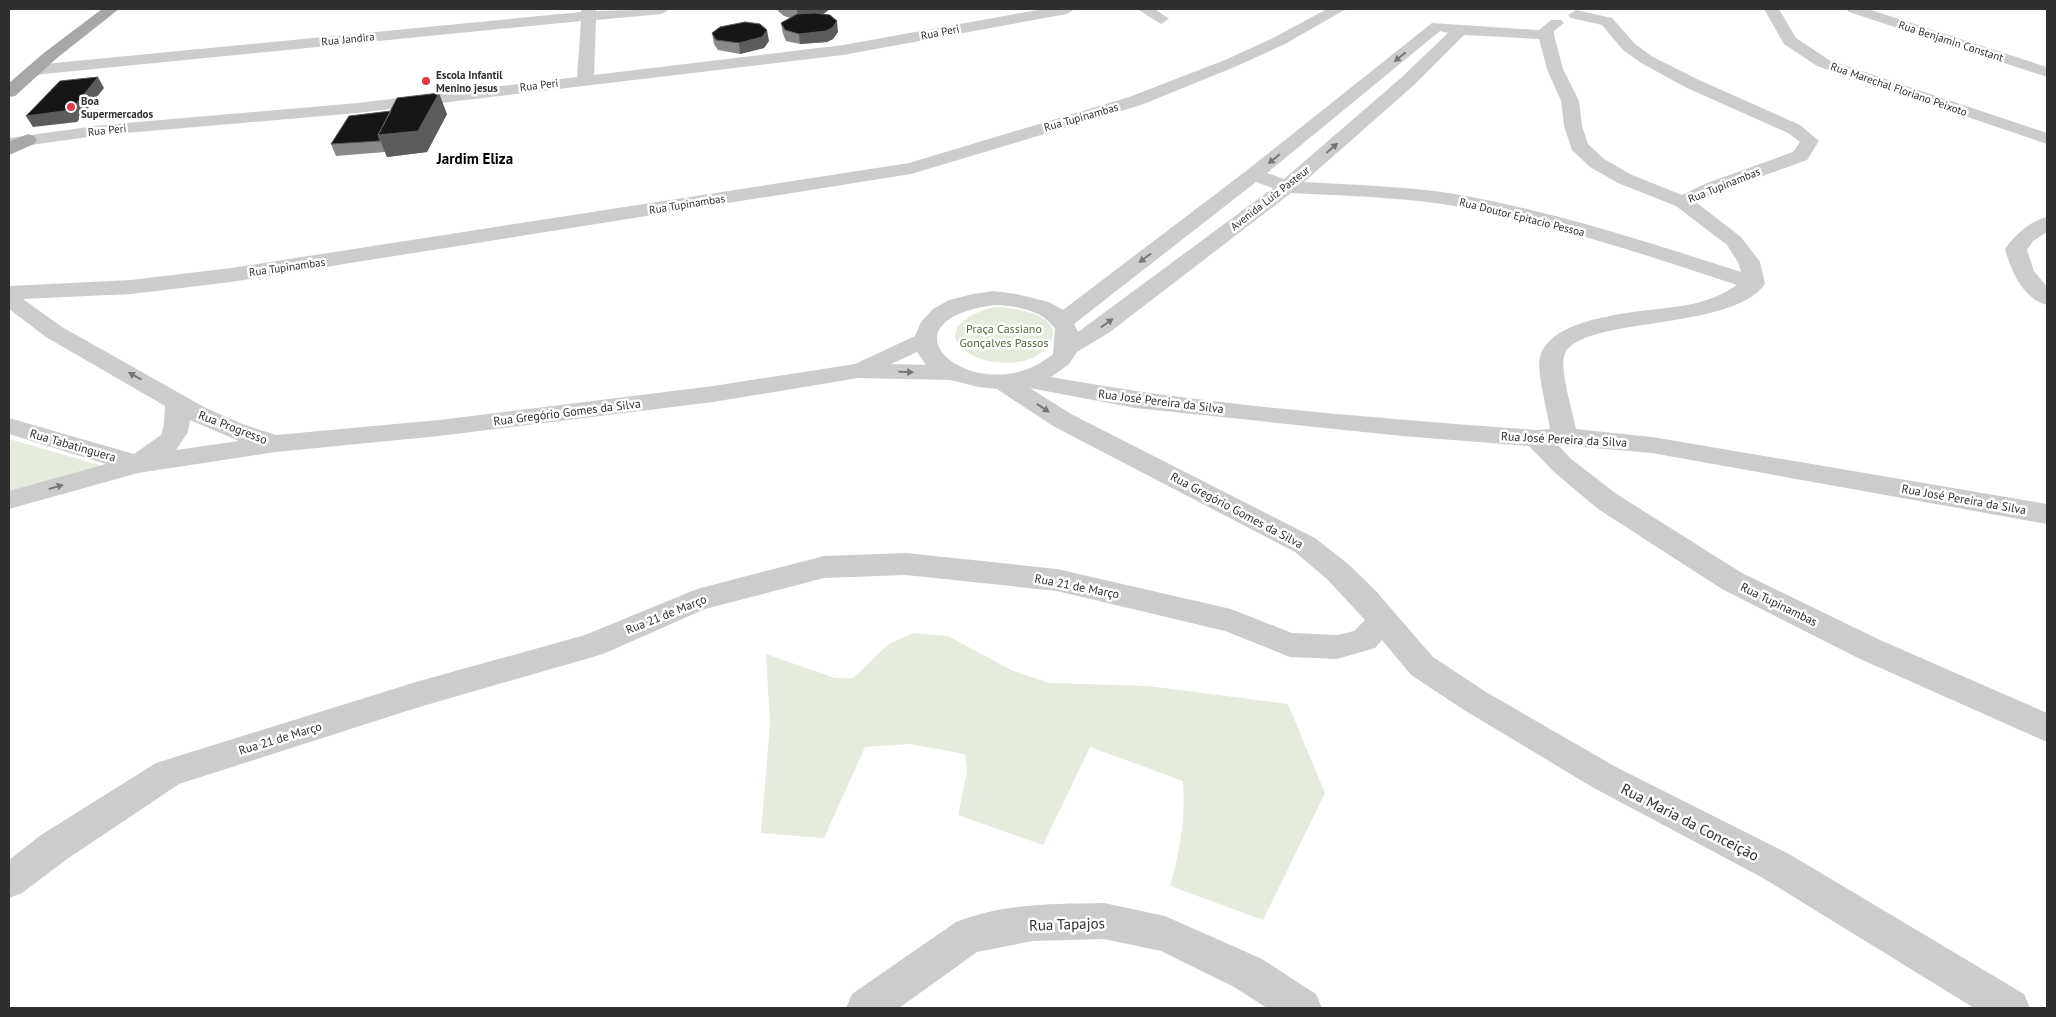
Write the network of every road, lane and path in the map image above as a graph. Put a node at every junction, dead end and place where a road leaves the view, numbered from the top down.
1 (111, 9) edge
2 (662, 9) edge
3 (1067, 9) edge
4 (1145, 9) edge
5 (1338, 9) edge
6 (1772, 9) edge
7 (1854, 9) edge
8 (588, 12) edge
9 (1581, 12) edge
10 (1161, 20) dead end
11 (1460, 30) junction
12 (1546, 35) junction
13 (34, 70) junction
14 (2047, 72) edge
15 (585, 79) junction
16 (9, 92) edge
17 (2047, 138) edge
18 (28, 140) junction
19 (9, 143) edge
20 (9, 149) edge
21 (1254, 175) junction
22 (1287, 187) junction
23 (1684, 202) junction
24 (2047, 223) edge
25 (1754, 284) junction
26 (9, 293) edge
27 (2047, 298) edge
28 (9, 300) edge
29 (1062, 322) junction
30 (925, 340) junction
31 (1063, 355) junction
32 (858, 371) junction
33 (954, 373) junction
34 (1012, 380) junction
35 (1077, 390) junction
36 (177, 402) junction
37 (9, 426) edge
38 (1550, 437) junction
39 (1099, 439) junction
40 (276, 444) junction
41 (137, 464) junction
42 (9, 500) edge
43 (2047, 514) edge
44 (1384, 620) junction
45 (2047, 728) edge
46 (54, 847) junction
47 (9, 869) edge
48 (9, 881) edge
49 (866, 1008) edge
50 (1302, 1008) edge
51 (2010, 1008) edge

1 - 13 main road
2 - 8 street, Rua Jandira
3 - 15 street, Rua Peri
4 - 10 street
5 - 26 street, Rua Tupinambas
6 - 17 street, Rua Marechal Floriano Peixoto
7 - 14 street, Rua Benjamin Constant
8 - 13 street, Rua Jandira
8 - 15 street
9 - 12 street
9 - 23 street, Rua Tupinambas
11 - 12 street
11 -> 21 street
22 -> 11 street, Avenida Luiz Pasteur
12 - 23 street
13 - 16 main road
15 - 18 street, Rua Peri
18 - 19 street, Rua Peri
18 - 20 main road
21 - 22 street, Rua Doutor Epitacio Pessoa
21 -> 29 street
22 - 25 street, Rua Doutor Epitacio Pessoa
31 -> 22 street, Avenida Luiz Pasteur
23 - 25 street, Rua Tupinambas
24 - 27 street
25 - 38 street
36 -> 28 street, Rua Progresso
29 - 30 street
29 - 31 street
30 - 32 street, Rua Gregório Gomes da Silva
30 - 33 street
31 - 34 street
31 - 35 street
32 -> 33 street, Rua Gregório Gomes da Silva
32 - 40 street, Rua Gregório Gomes da Silva
33 - 34 street
34 - 35 street, Rua José Pereira da Silva
34 -> 39 street, Rua Gregório Gomes da Silva
35 - 38 street, Rua José Pereira da Silva
35 - 39 street
36 - 40 street, Rua Progresso
36 - 41 street
37 - 41 street, Rua Tabatinguera
38 - 43 street, Rua José Pereira da Silva
38 - 45 street, Rua Tupinambas
39 - 44 street, Rua Gregório Gomes da Silva
40 - 41 street, Rua Progresso
42 -> 41 street, Rua Progresso
44 - 46 street, Rua 21 de Março
44 - 51 street, Rua Maria da Conceição
46 - 47 street
46 - 48 street, Rua 21 de Março
49 - 50 street, Rua Tapajos

